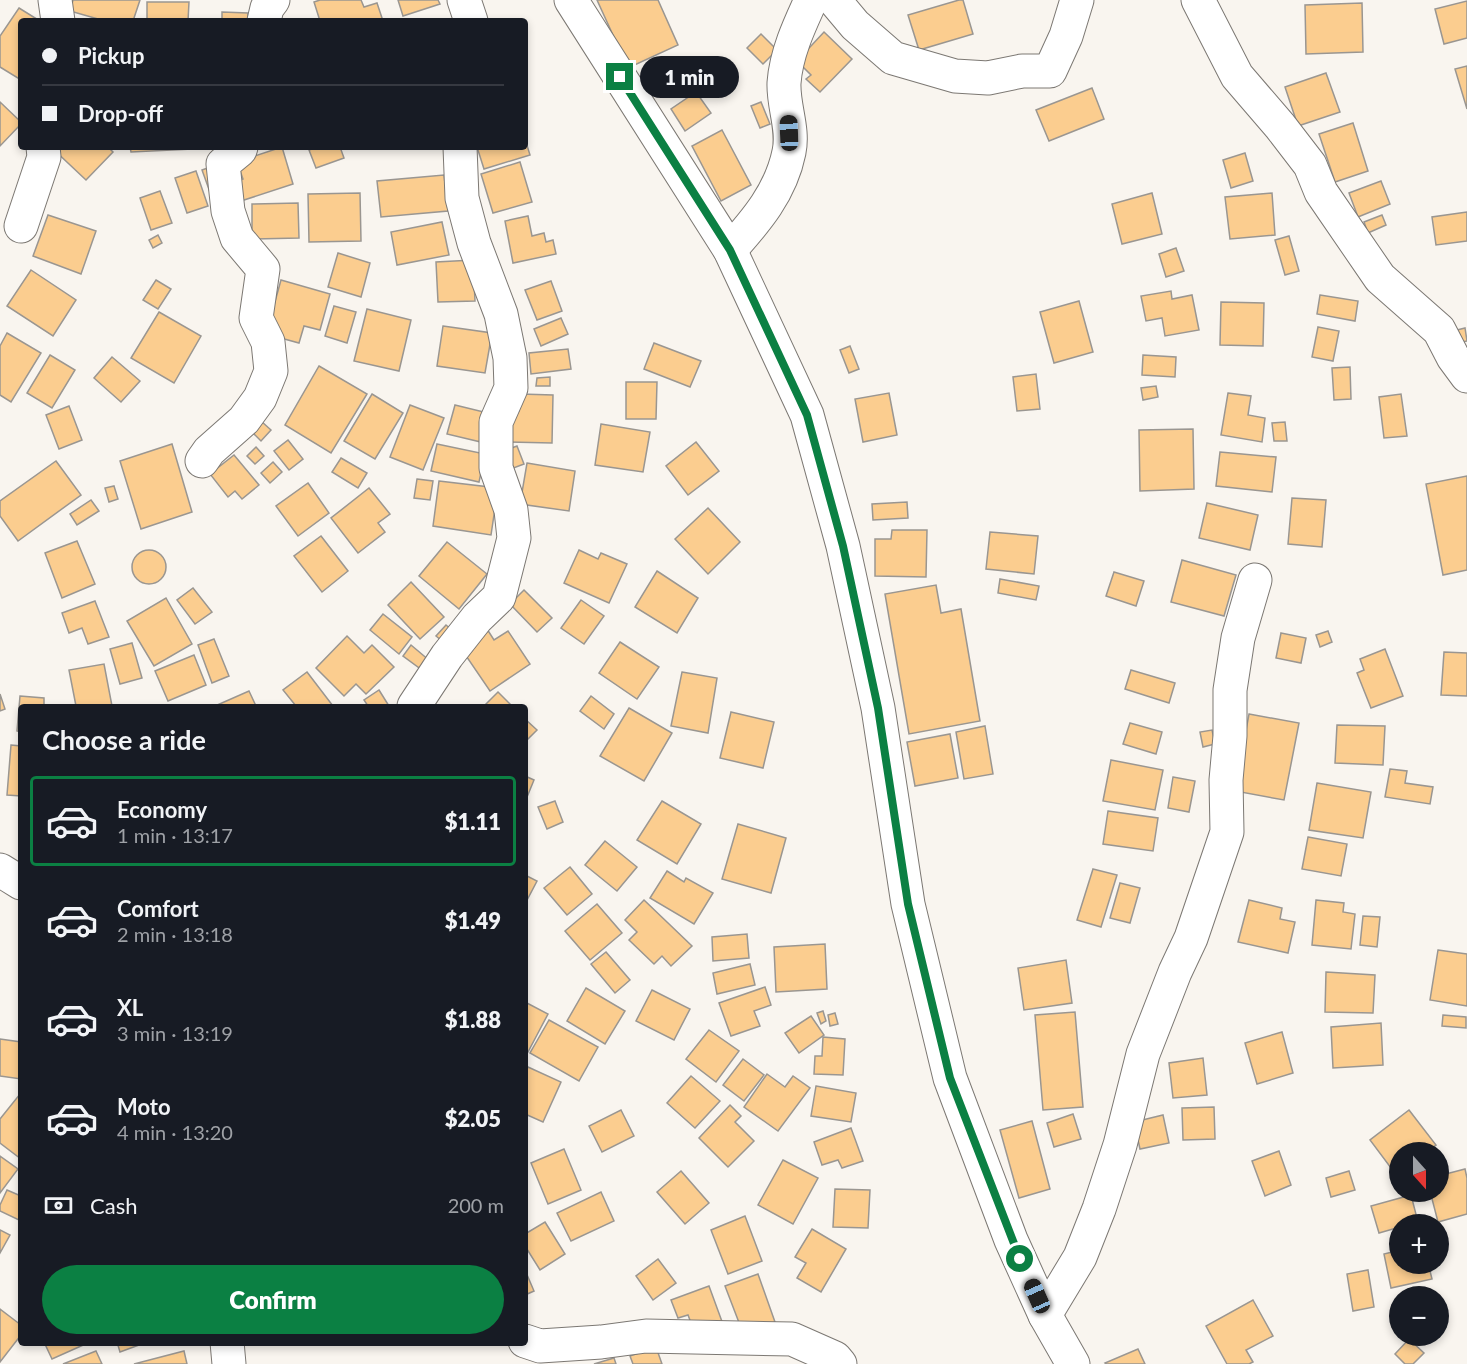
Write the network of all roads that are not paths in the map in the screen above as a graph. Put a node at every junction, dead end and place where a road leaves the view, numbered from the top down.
1 (55, 0) edge
2 (273, 0) edge
3 (464, 0) edge
4 (571, 0) edge
5 (811, 0) edge
6 (834, 0) edge
7 (1077, 0) edge
8 (1198, 0) edge
9 (58, 18) edge
10 (265, 18) edge
11 (470, 18) edge
12 (43, 150) edge
13 (240, 150) edge
14 (460, 150) edge
15 (21, 226) dead end
16 (730, 250) junction
17 (1467, 376) edge
18 (202, 461) dead end
19 (1255, 580) dead end
20 (415, 704) edge
21 (0, 870) edge
22 (18, 881) edge
23 (1045, 1315) junction
24 (528, 1342) edge
25 (227, 1346) edge
26 (229, 1364) edge
27 (840, 1364) edge
28 (1073, 1364) edge

1 - 9 street
2 - 10 street
3 - 11 street
4 - 16 street
5 - 16 street
6 - 7 street
8 - 17 street
12 - 15 street
13 - 18 street
14 - 20 street
16 - 23 street
19 - 23 street
21 - 22 street
23 - 28 street
24 - 27 street
25 - 26 street

